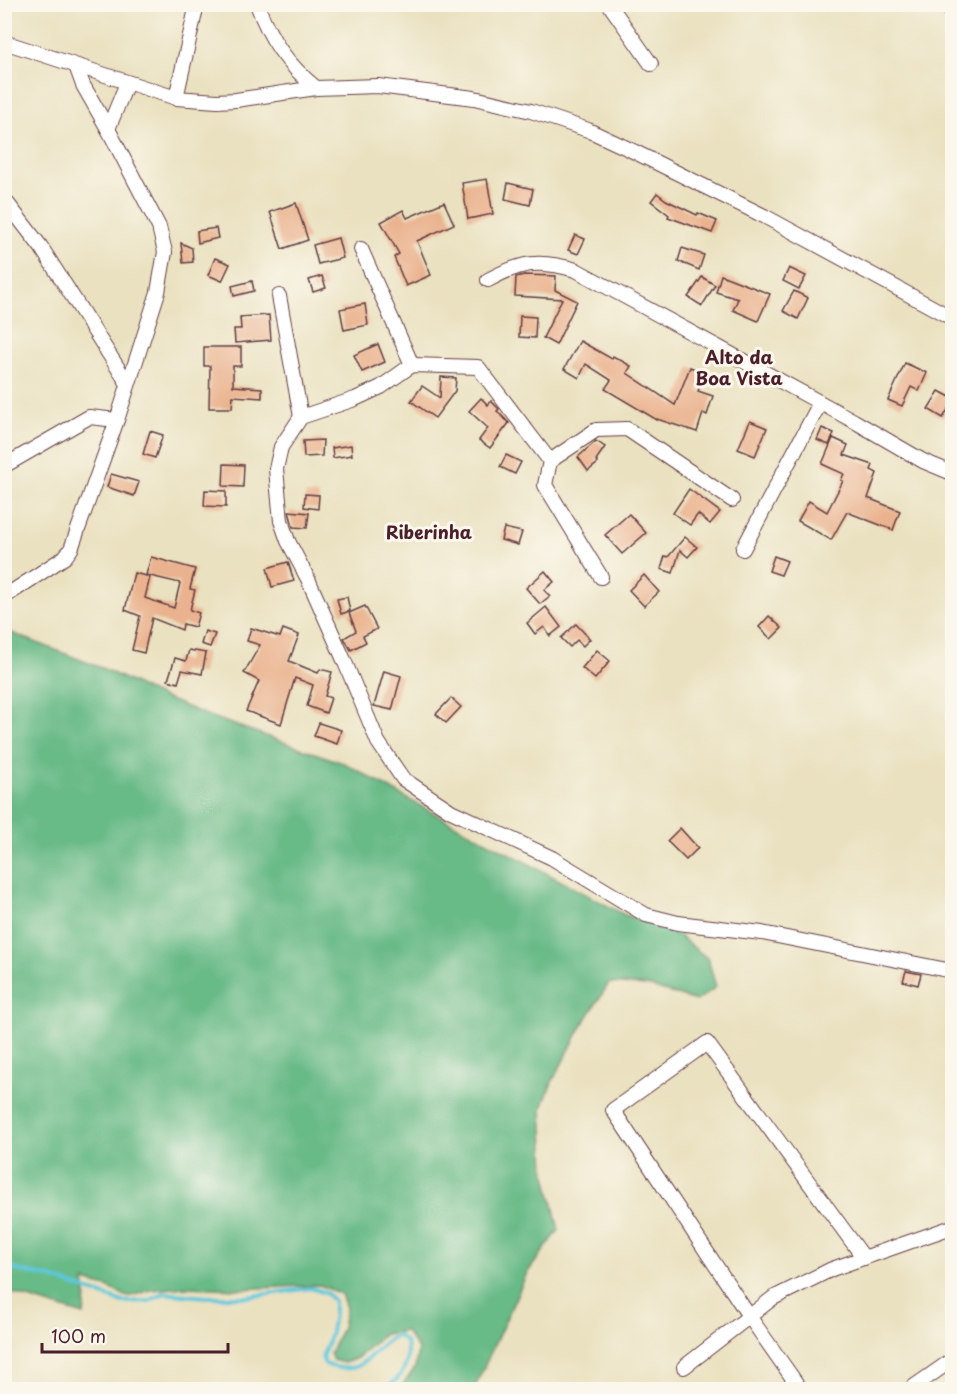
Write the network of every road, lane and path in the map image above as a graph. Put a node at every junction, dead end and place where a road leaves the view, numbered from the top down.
1 (197, 4) edge
2 (257, 4) edge
3 (609, 4) edge
4 (945, 4) edge
5 (952, 12) edge
6 (4, 42) edge
7 (651, 64) dead end
8 (76, 66) junction
9 (127, 83) junction
10 (316, 88) junction
11 (176, 98) junction
12 (108, 129) junction
13 (4, 199) edge
14 (361, 249) dead end
15 (488, 280) dead end
16 (279, 296) dead end
17 (952, 318) edge
18 (412, 365) junction
19 (128, 384) junction
20 (820, 403) junction
21 (301, 417) junction
22 (117, 420) junction
23 (550, 460) junction
24 (4, 466) edge
25 (952, 473) edge
26 (732, 500) dead end
27 (743, 549) dead end
28 (601, 577) dead end
29 (4, 597) edge
30 (952, 971) edge
31 (952, 1229) edge
32 (864, 1258) junction
33 (749, 1316) junction
34 (952, 1360) edge
35 (684, 1367) dead end
36 (918, 1387) edge
37 (801, 1389) edge

1 - 11 street
2 - 10 street
3 - 7 street
4 - 5 street
6 - 8 street
8 - 9 street
8 - 12 street
9 - 11 street
9 - 12 street
10 - 11 street
10 - 17 street
12 - 19 street
13 - 19 street
14 - 18 street
15 - 20 street
16 - 21 street
18 - 21 street
18 - 23 street
19 - 22 street
20 - 25 street
20 - 27 street
21 - 30 street
22 - 24 street
22 - 29 street
23 - 26 street
23 - 28 street
31 - 32 street
32 - 33 street
32 - 33 street
33 - 35 street
33 - 37 street
34 - 36 street

